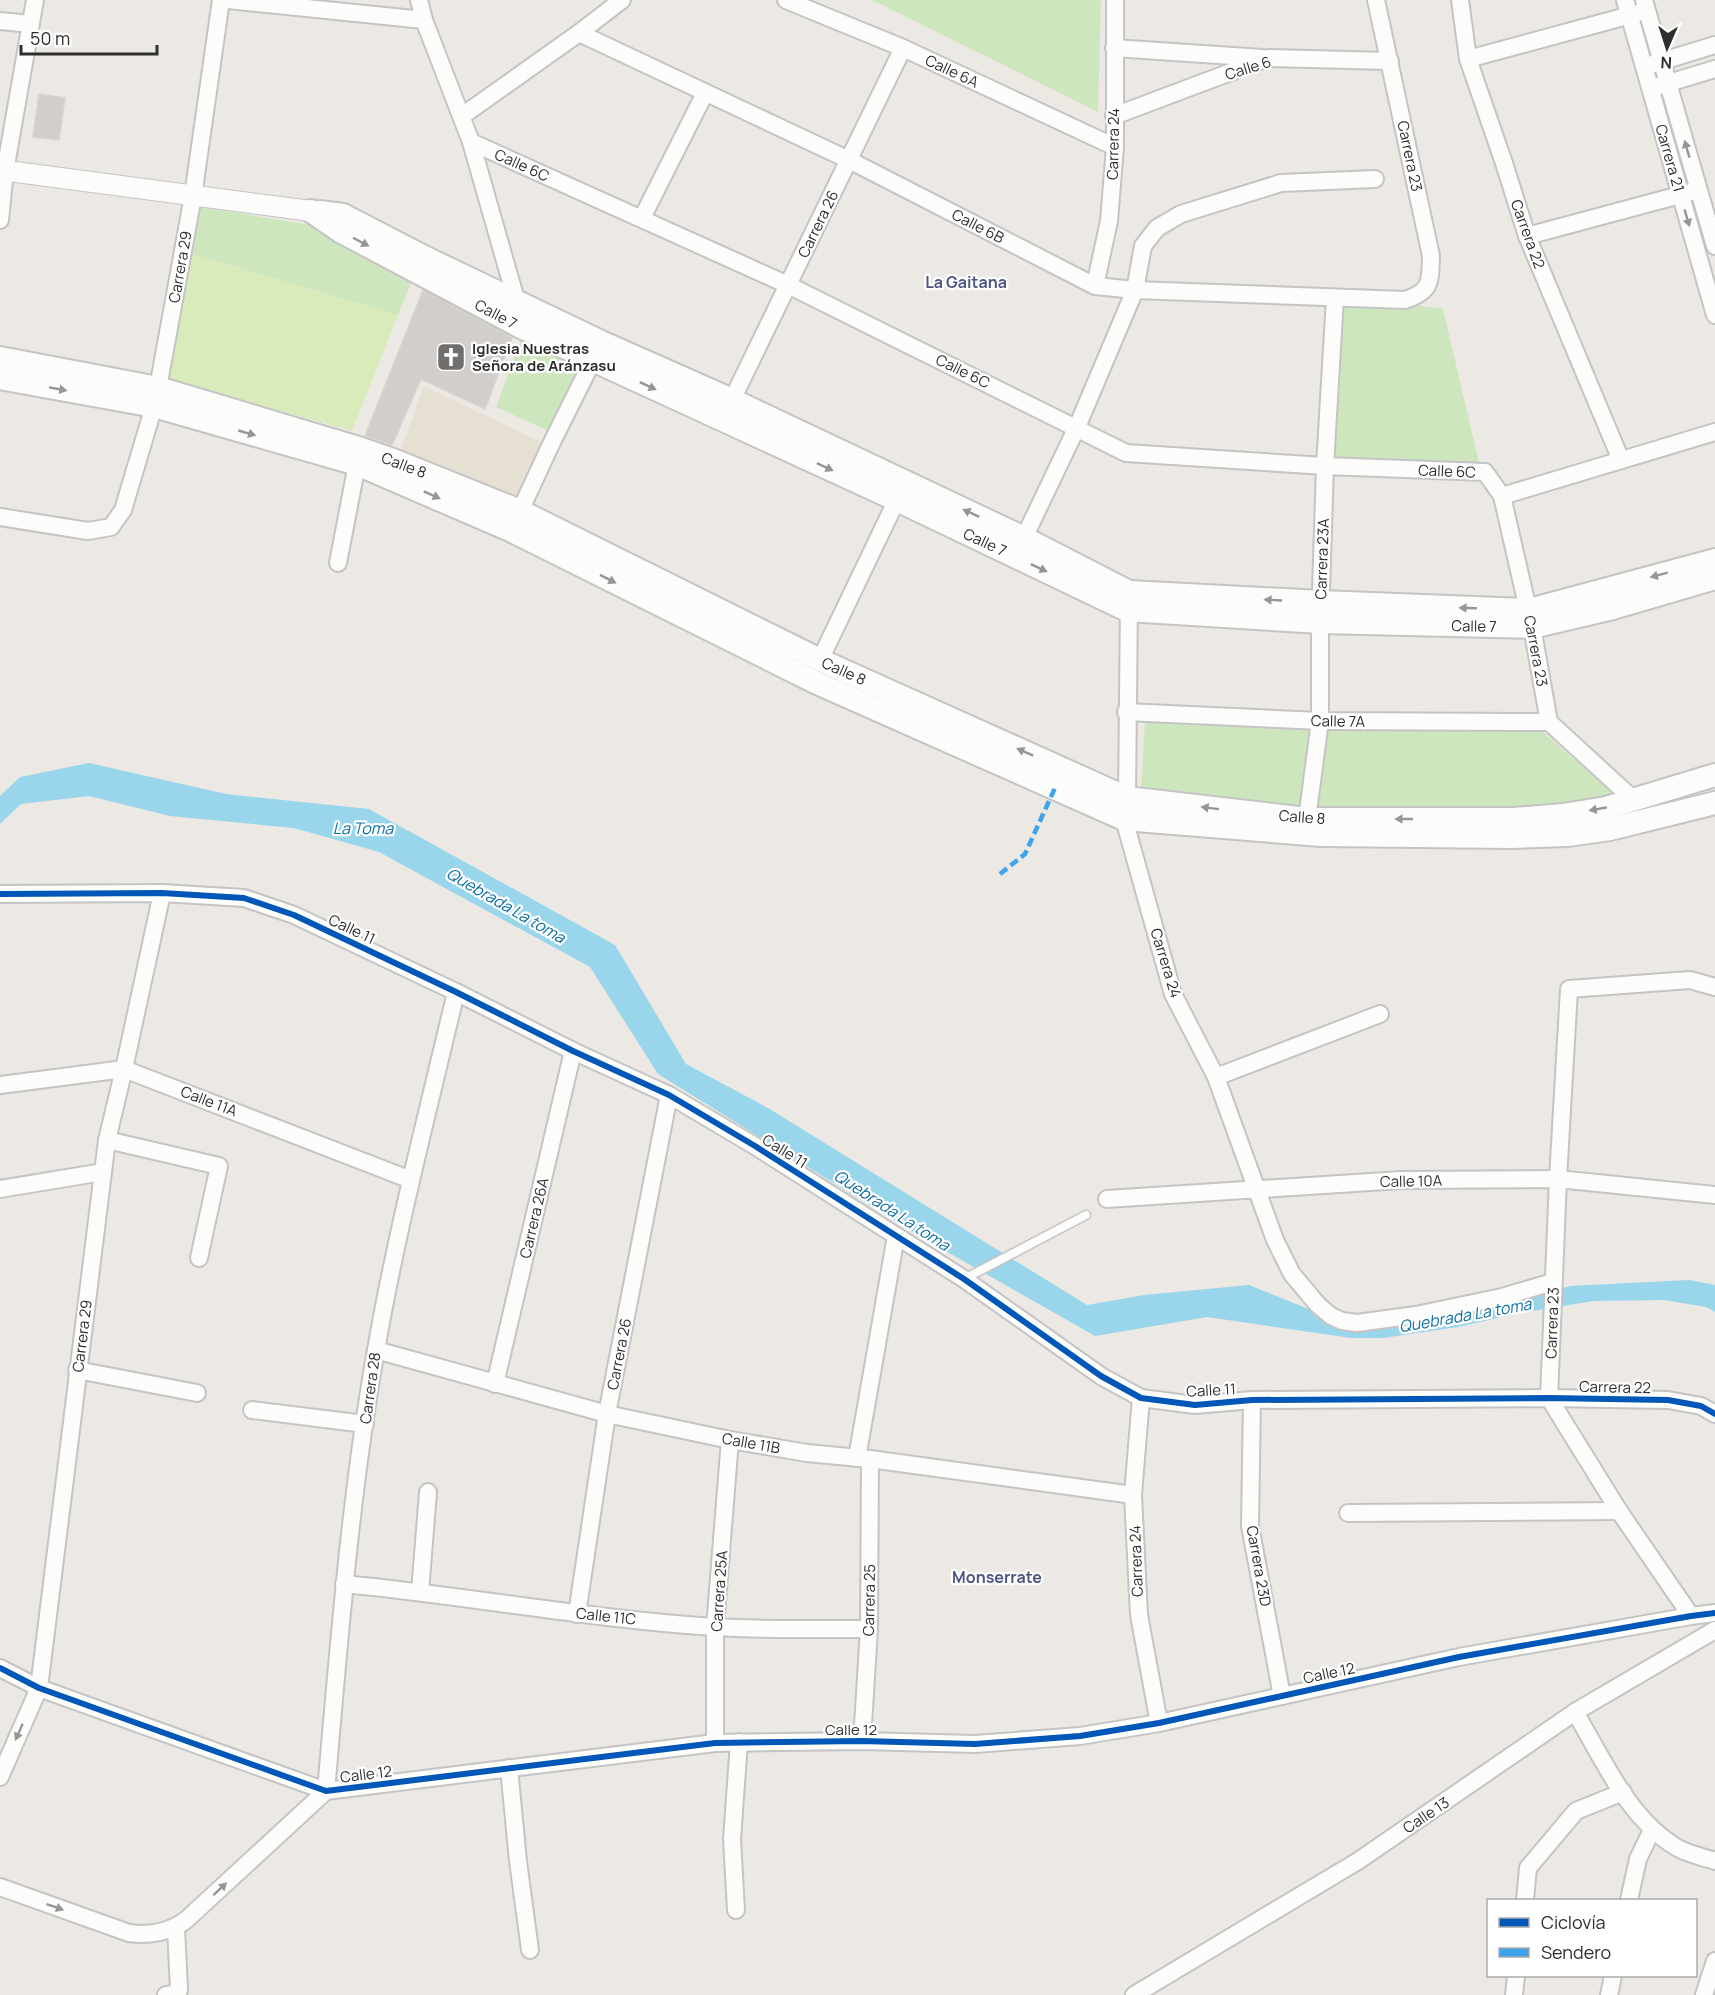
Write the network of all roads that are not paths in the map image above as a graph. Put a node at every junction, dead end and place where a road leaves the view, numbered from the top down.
1 (35, 0) edge
2 (221, 0) edge
3 (228, 0) edge
4 (419, 0) edge
5 (622, 0) edge
6 (786, 0) edge
7 (1115, 0) edge
8 (1376, 0) edge
9 (1460, 0) edge
10 (1646, 5) edge
11 (1627, 8) edge
12 (424, 20) junction
13 (0, 21) edge
14 (31, 24) junction
15 (579, 33) junction
16 (1715, 45) edge
17 (903, 48) junction
18 (1114, 48) junction
19 (1268, 58) junction
20 (1468, 59) junction
21 (1662, 61) junction
22 (1390, 62) junction
23 (1644, 66) junction
24 (1715, 69) edge
25 (1668, 83) junction
26 (1650, 88) junction
27 (705, 93) junction
28 (462, 116) junction
29 (1114, 116) junction
30 (471, 142) junction
31 (1115, 147) junction
32 (849, 160) junction
33 (3, 170) edge
34 (1375, 179) dead end
35 (1699, 190) junction
36 (1681, 195) junction
37 (193, 196) junction
38 (311, 211) junction
39 (642, 218) junction
40 (0, 220) edge
41 (1527, 236) junction
42 (1715, 246) edge
43 (788, 285) junction
44 (1095, 286) junction
45 (1135, 290) junction
46 (1335, 298) junction
47 (1713, 298) edge
48 (1405, 300) joint
49 (518, 302) junction
50 (1715, 315) edge
51 (521, 327) junction
52 (597, 352) junction
53 (0, 358) edge
54 (0, 378) edge
55 (156, 397) junction
56 (732, 400) junction
57 (1077, 427) junction
58 (1715, 432) edge
59 (1621, 460) junction
60 (357, 464) junction
61 (1325, 466) junction
62 (1485, 472) joint
63 (901, 491) junction
64 (1502, 496) junction
65 (520, 511) junction
66 (0, 517) edge
67 (1024, 538) junction
68 (1715, 560) edge
69 (338, 563) dead end
70 (1715, 578) edge
71 (1128, 601) junction
72 (1321, 612) junction
73 (1530, 619) junction
74 (820, 660) junction
75 (1126, 712) junction
76 (1320, 721) junction
77 (1549, 722) junction
78 (1715, 775) edge
79 (1634, 800) junction
80 (1714, 808) edge
81 (1125, 809) junction
82 (1307, 819) junction
83 (162, 892) junction
84 (0, 894) edge
85 (1715, 987) edge
86 (456, 992) junction
87 (1380, 1014) dead end
88 (573, 1051) junction
89 (124, 1069) junction
90 (1216, 1077) junction
91 (0, 1085) edge
92 (669, 1095) junction
93 (107, 1140) junction
94 (103, 1172) junction
95 (1558, 1179) junction
96 (411, 1180) junction
97 (1256, 1188) junction
98 (0, 1189) edge
99 (1715, 1195) edge
100 (1107, 1198) dead end
101 (1086, 1215) dead end
102 (896, 1236) junction
103 (199, 1258) dead end
104 (964, 1280) junction
105 (1553, 1282) junction
106 (376, 1350) junction
107 (77, 1370) junction
108 (495, 1384) junction
109 (197, 1393) dead end
110 (1141, 1398) junction
111 (1549, 1398) junction
112 (1252, 1400) junction
113 (252, 1410) dead end
114 (608, 1414) junction
115 (1715, 1414) edge
116 (365, 1424) junction
117 (730, 1440) junction
118 (863, 1459) junction
119 (428, 1492) dead end
120 (1133, 1495) junction
121 (1619, 1511) junction
122 (1348, 1512) dead end
123 (344, 1584) junction
124 (420, 1592) junction
125 (1715, 1613) edge
126 (577, 1614) junction
127 (1691, 1616) junction
128 (716, 1627) junction
129 (869, 1629) junction
130 (1715, 1630) edge
131 (0, 1668) edge
132 (39, 1688) junction
133 (1282, 1696) junction
134 (1575, 1712) junction
135 (1159, 1723) junction
136 (862, 1741) junction
137 (739, 1742) junction
138 (715, 1743) junction
139 (509, 1768) junction
140 (0, 1777) edge
141 (326, 1791) junction
142 (1623, 1792) junction
143 (1652, 1830) junction
144 (1715, 1861) edge
145 (0, 1887) edge
146 (1525, 1899) edge
147 (1629, 1899) edge
148 (736, 1910) dead end
149 (176, 1928) junction
150 (530, 1950) dead end
151 (1715, 1961) edge
152 (1516, 1977) edge
153 (1613, 1977) edge
154 (166, 1995) edge
155 (1134, 1995) edge
156 (1514, 1995) edge
157 (1609, 1995) edge
158 (1704, 1995) edge

1 - 14 street
2 - 37 street, Carrera 29
3 - 12 street
4 - 12 street
5 - 15 street
6 - 17 street, Calle 6A
7 - 18 street, Carrera 24
8 - 22 street, Carrera 23
9 - 20 street, Carrera 22
10 - 11 street
10 - 21 street, Carrera 21
11 - 20 street
11 - 23 street, Carrera 21
12 - 28 street
13 - 14 street
14 - 33 street
15 - 27 street, Calle 6B
15 - 28 street
16 - 21 street
17 - 31 street, Calle 6A
17 - 32 street, Carrera 26
18 - 19 street
18 - 29 street, Carrera 24
19 - 22 street, Calle 6
19 - 29 street, Calle 6
20 - 41 street, Carrera 22
21 - 23 street
21 - 25 street, Carrera 21
22 - 48 street, Carrera 23
23 - 26 street, Carrera 21
24 - 25 street
25 - 26 street
35 -> 25 street, Carrera 21
26 - 36 street, Carrera 21
27 - 32 street, Calle 6B
27 - 39 street
28 - 30 street
29 - 31 street, Carrera 24
30 - 39 street, Calle 6C
30 - 49 street
31 - 44 street, Carrera 24
32 - 43 street, Carrera 26
32 - 44 street, Calle 6B
33 - 37 street, Calle 7
33 - 40 street
34 - 45 street
35 - 36 street
35 - 42 street, Carrera 21
36 - 41 street
36 -> 47 street, Carrera 21
37 - 38 street, Calle 7
37 - 55 street, Carrera 29
38 - 49 main road, Calle 7
38 -> 51 main road, Calle 7
39 - 43 street, Calle 6C
41 - 59 street, Carrera 22
43 - 56 street, Carrera 26
43 - 57 street, Calle 6C
44 - 45 street, Calle 6B
45 - 46 street, Calle 6B
45 - 57 street
46 - 48 street, Calle 6B
46 - 61 street, Carrera 23A
47 - 50 street, Carrera 21
49 - 51 street
49 - 52 main road, Calle 7
51 - 52 main road, Calle 7
52 - 56 main road, Calle 7
52 -> 63 main road, Calle 7
52 - 65 street
53 - 55 main road, Calle 8
54 -> 55 main road, Calle 8
55 -> 60 main road, Calle 8
55 - 65 main road, Calle 8
55 - 66 street, Carrera 29
56 - 63 main road, Calle 7
57 - 61 street, Calle 6C
57 - 67 street
58 - 59 street
59 - 64 street
60 - 69 street
60 -> 81 main road, Calle 8
61 - 62 street, Calle 6C
61 - 72 street, Carrera 23A
62 - 64 street, Carrera 23
67 -> 63 main road, Calle 7
63 -> 71 main road, Calle 7
63 - 74 street
64 - 73 street, Carrera 23
65 - 74 main road, Calle 8
67 - 71 main road, Calle 7
68 -> 73 main road, Calle 7
70 - 73 main road, Calle 7
71 - 72 main road, Calle 7
71 - 75 street, Carrera 24
72 - 73 main road, Calle 7
72 - 76 street, Carrera 23A
73 - 77 street, Carrera 23
81 -> 74 main road, Calle 8
75 - 76 street, Calle 7A
75 - 81 street, Carrera 24
76 - 77 street, Calle 7A
76 - 82 street, Carrera 23A
77 - 79 street
78 - 79 main road, Calle 8
79 -> 82 main road, Calle 8
80 - 81 main road, Calle 8
82 -> 81 main road, Calle 8
81 - 90 street, Carrera 24
83 - 84 street, Calle 11
83 - 86 street, Calle 11
83 - 89 street, Carrera 29
85 - 95 street, Carrera 23
86 - 88 street, Calle 11
86 - 96 street, Carrera 28
87 - 90 street
88 - 92 street, Calle 11
88 - 108 street, Carrera 26A
89 - 91 street, Calle 11A
89 - 93 street, Carrera 29
89 - 96 street, Calle 11A
90 - 97 street, Carrera 24
92 - 102 street, Calle 11
92 - 114 street, Carrera 26
93 - 94 street, Carrera 29
93 - 103 street
94 - 98 street
94 - 107 street, Carrera 29
95 - 97 street, Calle 10A
95 - 99 street, Calle 10A
95 - 105 street, Carrera 23
96 - 106 street, Carrera 28
97 - 100 street, Calle 10A
97 - 105 street, Carrera 24
101 - 104 lane
102 - 104 street, Calle 11
102 - 118 street, Carrera 25
104 - 110 street, Calle 11
105 - 111 street, Carrera 23
106 - 108 street, Calle 11B
106 - 116 street, Carrera 28
107 - 109 street
107 - 132 street, Carrera 29
108 - 114 street, Calle 11B
110 - 112 street, Calle 11
110 - 120 street, Carrera 24
111 - 112 street, Calle 11
111 - 115 street, Carrera 22
111 - 121 street
112 - 133 street, Carrera 23D
113 - 116 street
114 - 117 street, Calle 11B
114 - 126 street, Carrera 26
116 - 123 street, Carrera 28
117 - 118 street, Calle 11B
117 - 128 street, Carrera 25A
118 - 120 street, Calle 11B
118 - 129 street, Carrera 25
119 - 124 street
120 - 135 street, Carrera 24
121 - 122 street
121 - 127 street
123 - 124 street, Calle 11C
123 - 141 street, Carrera 28
124 - 126 street, Calle 11C
125 - 127 street, Calle 12
126 - 128 street, Calle 11C
127 - 133 street, Calle 12
128 - 129 street, Calle 11C
128 - 138 street, Carrera 25A
129 - 136 street, Carrera 25
130 - 134 street, Calle 13
131 - 132 street, Calle 12
132 -> 140 street, Carrera 29
132 - 141 street, Calle 12
133 - 135 street, Calle 12
134 - 142 street
134 - 155 street, Calle 13
135 - 136 street, Calle 12
136 - 137 street, Calle 12
137 - 138 street, Calle 12
137 - 148 street
138 - 139 street, Calle 12
139 - 141 street, Calle 12
139 - 150 street
149 -> 141 street
142 - 143 street
142 - 146 street
143 - 144 street
143 - 147 street
145 -> 149 street
149 - 154 street
151 - 158 street
152 - 156 street
153 - 157 street

